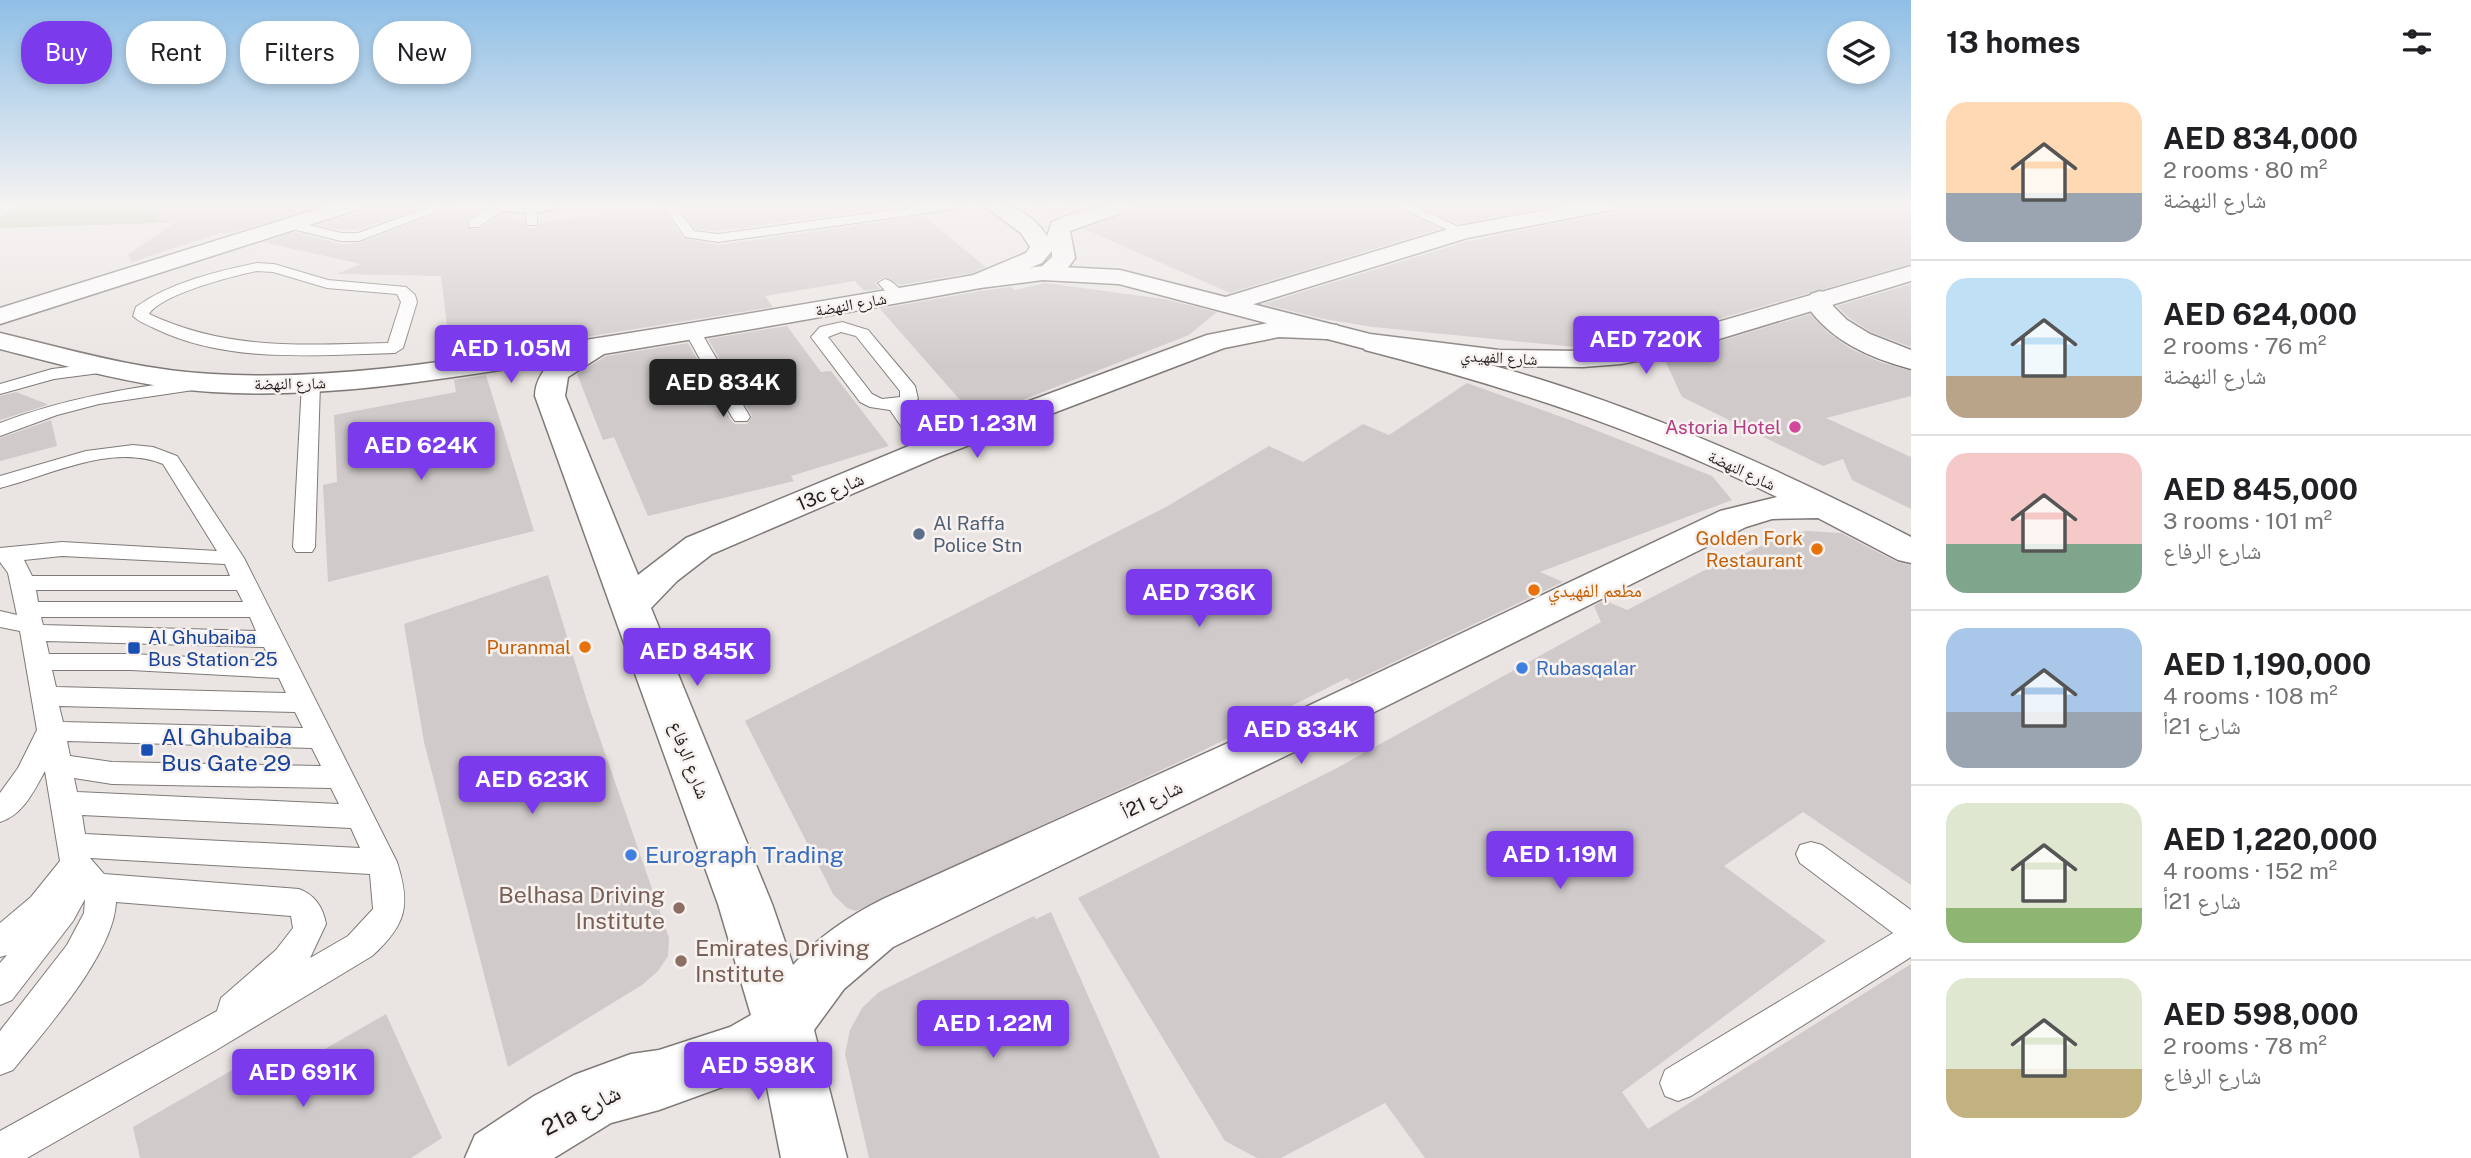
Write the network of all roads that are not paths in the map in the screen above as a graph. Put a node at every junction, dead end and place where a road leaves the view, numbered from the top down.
1 (179, 259) edge
2 (193, 259) edge
3 (1032, 259) edge
4 (1064, 259) edge
5 (1375, 259) edge
6 (138, 272) junction
7 (1043, 272) junction
8 (1911, 273) edge
9 (980, 281) junction
10 (0, 296) edge
11 (1821, 299) junction
12 (1228, 304) junction
13 (0, 316) edge
14 (827, 319) junction
15 (1327, 331) junction
16 (693, 332) junction
17 (46, 334) junction
18 (0, 341) edge
19 (1369, 342) junction
20 (395, 348) junction
21 (594, 348) junction
22 (0, 354) edge
23 (1911, 360) edge
24 (102, 368) junction
25 (391, 378) junction
26 (209, 382) junction
27 (311, 383) junction
28 (0, 389) edge
29 (895, 405) junction
30 (741, 417) dead end
31 (0, 430) edge
32 (927, 450) junction
33 (42, 470) junction
34 (0, 482) edge
35 (0, 499) edge
36 (1821, 507) junction
37 (304, 547) dead end
38 (1911, 552) edge
39 (2, 555) edge
40 (233, 558) junction
41 (23, 583) junction
42 (246, 583) junction
43 (632, 605) junction
44 (259, 610) junction
45 (0, 619) edge
46 (31, 622) junction
47 (273, 639) junction
48 (40, 662) junction
49 (287, 670) junction
50 (44, 696) junction
51 (304, 703) junction
52 (50, 731) junction
53 (321, 738) junction
54 (57, 765) junction
55 (340, 777) junction
56 (64, 803) junction
57 (0, 811) edge
58 (360, 817) junction
59 (1811, 854) dead end
60 (382, 862) junction
61 (82, 867) junction
62 (1911, 928) edge
63 (1911, 940) edge
64 (0, 943) edge
65 (0, 989) edge
66 (784, 1026) junction
67 (200, 1040) junction
68 (0, 1058) edge
69 (1678, 1083) dead end
70 (0, 1152) edge
71 (498, 1158) edge
72 (814, 1158) edge

1 - 6 street
2 - 17 street
3 - 9 street
4 - 7 street
5 - 12 street
6 - 10 street
6 - 13 street
7 - 9 street, شارع النهضة
7 - 12 street, شارع النهضة
8 - 11 street, شارع الفهيدي
9 - 14 street, شارع النهضة
11 - 19 street, شارع الفهيدي
11 - 23 street
12 - 15 street, شارع النهضة
14 - 16 street, شارع النهضة
14 - 29 lane
14 - 29 lane
15 - 19 street, شارع النهضة
15 - 32 street, 13c شارع
16 - 21 street, شارع النهضة
16 - 30 lane
17 - 18 street, شارع النهضة
17 - 22 street
17 - 24 street, شارع النهضة
19 - 36 street, شارع النهضة
20 - 20 lane
20 - 25 lane
21 - 25 street, شارع النهضة
21 - 43 street, شارع الرفاع
24 - 26 street, شارع النهضة
24 - 28 lane
25 - 27 street, شارع النهضة
26 - 27 street, شارع النهضة
26 - 31 lane
27 - 37 lane
29 - 32 lane
32 - 43 street, 13c شارع
33 - 34 lane
33 - 35 lane
33 - 40 lane
36 - 38 street, شارع النهضة
36 - 66 street, شارع 21أ
39 - 40 lane
39 - 41 lane
40 - 42 lane
41 - 42 lane
41 - 46 lane
42 - 44 lane
43 - 66 street, شارع الرفاع
44 - 46 lane
44 - 47 lane
45 - 46 lane
46 - 47 lane
46 - 48 lane
47 - 49 lane
48 - 49 lane
48 - 50 lane
49 - 51 lane
50 - 51 lane
50 - 52 lane
51 - 53 lane
52 - 53 lane
52 - 54 lane
52 - 57 lane
53 - 55 lane
54 - 55 lane
54 - 56 lane
55 - 58 lane
56 - 58 lane
56 - 61 lane
58 - 60 lane
59 - 62 lane
60 - 61 lane
60 - 67 lane
61 - 64 lane
61 - 65 lane
61 - 67 lane
61 - 68 lane
63 - 69 lane
66 - 71 street, 21a شارع
66 - 72 street, شارع الرفاع
67 - 70 lane

